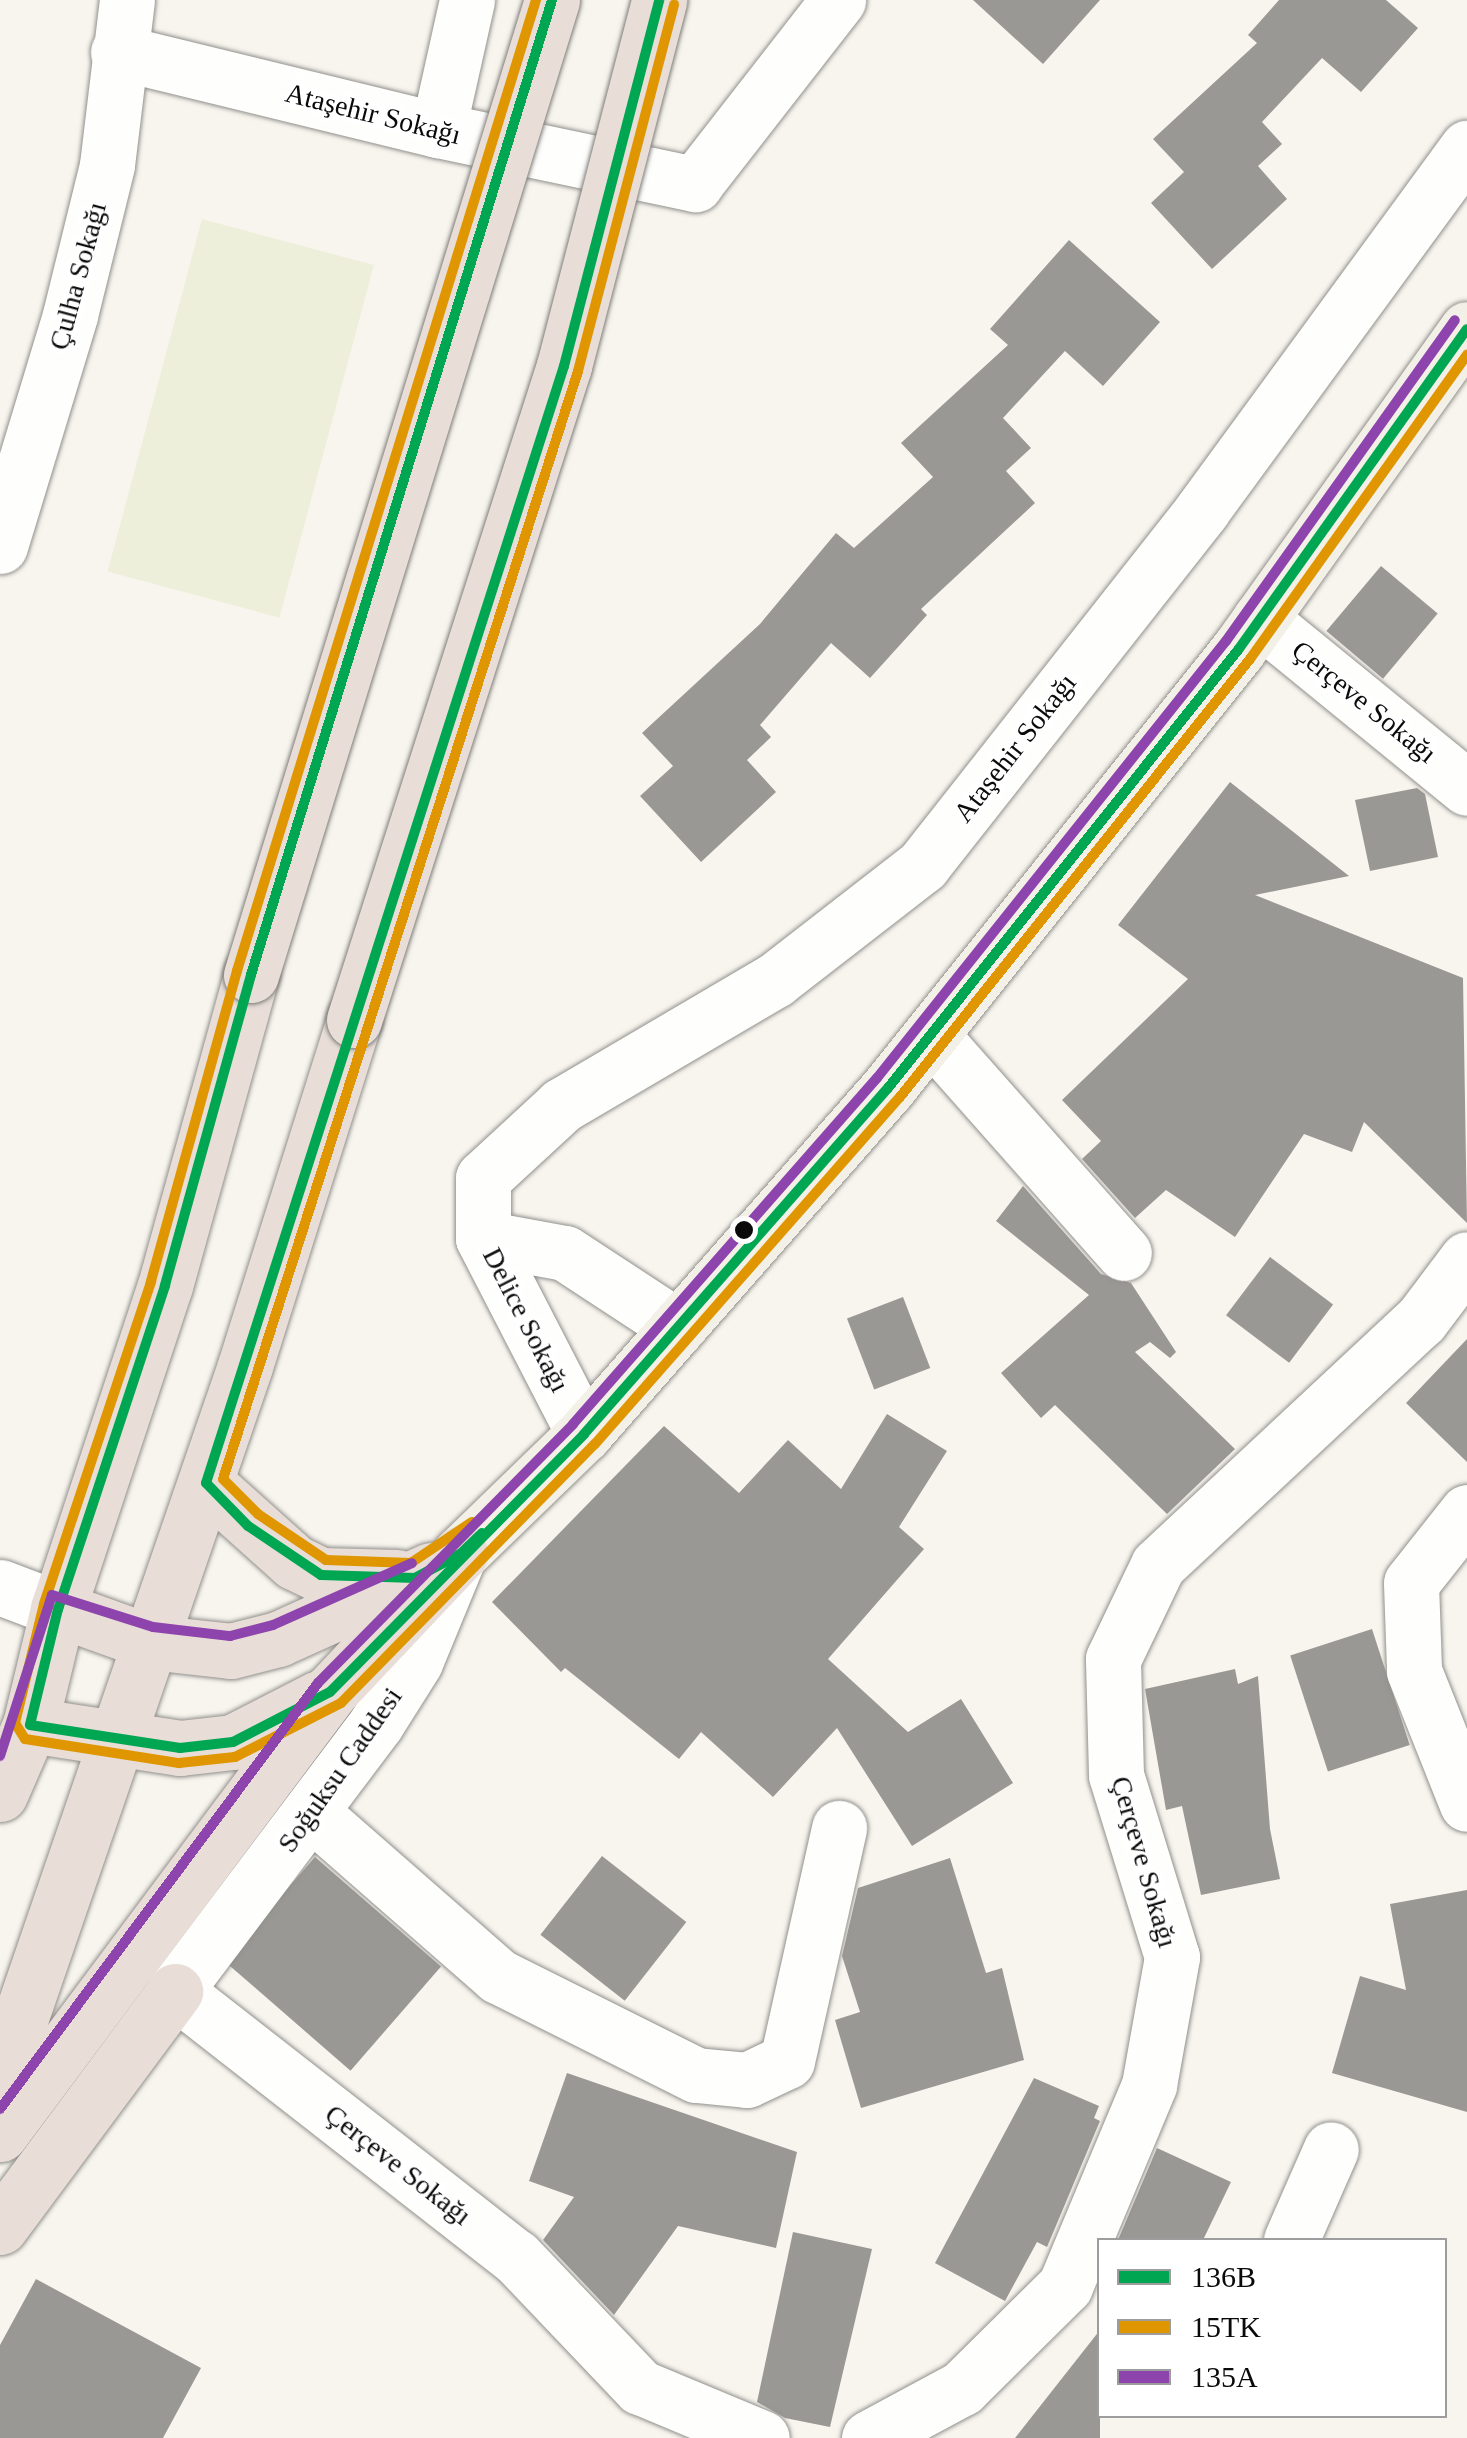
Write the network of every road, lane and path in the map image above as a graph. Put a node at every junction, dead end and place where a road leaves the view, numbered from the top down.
1 (467, 0) edge
2 (552, 0) edge
3 (659, 0) edge
4 (827, 6) edge
5 (123, 26) edge
6 (438, 130) junction
7 (1467, 148) edge
8 (1467, 328) edge
9 (0, 546) edge
10 (1260, 619) junction
11 (1467, 788) edge
12 (931, 1035) junction
13 (483, 1238) junction
14 (1124, 1253) dead end
15 (1467, 1260) edge
16 (678, 1327) junction
17 (584, 1434) junction
18 (206, 1482) junction
19 (1467, 1512) edge
20 (438, 1566) junction
21 (0, 1587) edge
22 (58, 1609) junction
23 (150, 1642) junction
24 (330, 1692) junction
25 (15, 1718) edge
26 (116, 1742) junction
27 (0, 1794) edge
28 (1467, 1804) edge
29 (313, 1814) junction
30 (839, 1828) dead end
31 (176, 1991) junction
32 (0, 2078) edge
33 (0, 2134) edge
34 (1330, 2149) dead end
35 (0, 2227) edge
36 (1100, 2238) edge
37 (1292, 2238) edge
38 (1097, 2246) edge
39 (1082, 2292) edge
40 (687, 2423) edge
41 (762, 2438) edge
42 (869, 2438) edge

1 - 6 street
2 - 22 highway, bridge
3 - 18 highway, bridge
4 - 6 street, Ataşehir Sokağı
5 - 6 street, Ataşehir Sokağı
5 - 9 street, Çulha Sokağı
7 - 13 street, Ataşehir Sokağı
8 - 10 main road, Soğuksu Caddesi
10 - 11 street, Çerçeve Sokağı
10 - 12 main road, Soğuksu Caddesi
12 - 14 street
12 - 16 main road, Soğuksu Caddesi
13 - 16 street, Delice Sokağı
13 - 17 street, Delice Sokağı
15 - 36 street, Çerçeve Sokağı
16 - 17 main road, Soğuksu Caddesi
17 - 20 main road, Soğuksu Caddesi
18 - 20 highway
18 - 23 highway
19 - 28 street
20 - 23 highway
20 - 24 highway
20 - 29 street, Soğuksu Caddesi
21 - 22 street
22 - 23 highway
22 - 25 highway
23 - 26 highway
24 - 26 highway
24 - 33 highway
25 - 26 highway
25 - 27 highway
26 - 32 highway
29 - 30 street
29 - 31 street, Soğuksu Caddesi
31 - 35 highway
31 - 40 street, Çerçeve Sokağı
34 - 37 street
38 - 39 street, Çerçeve Sokağı
39 - 42 street, Çerçeve Sokağı
40 - 41 street, Çerçeve Sokağı

